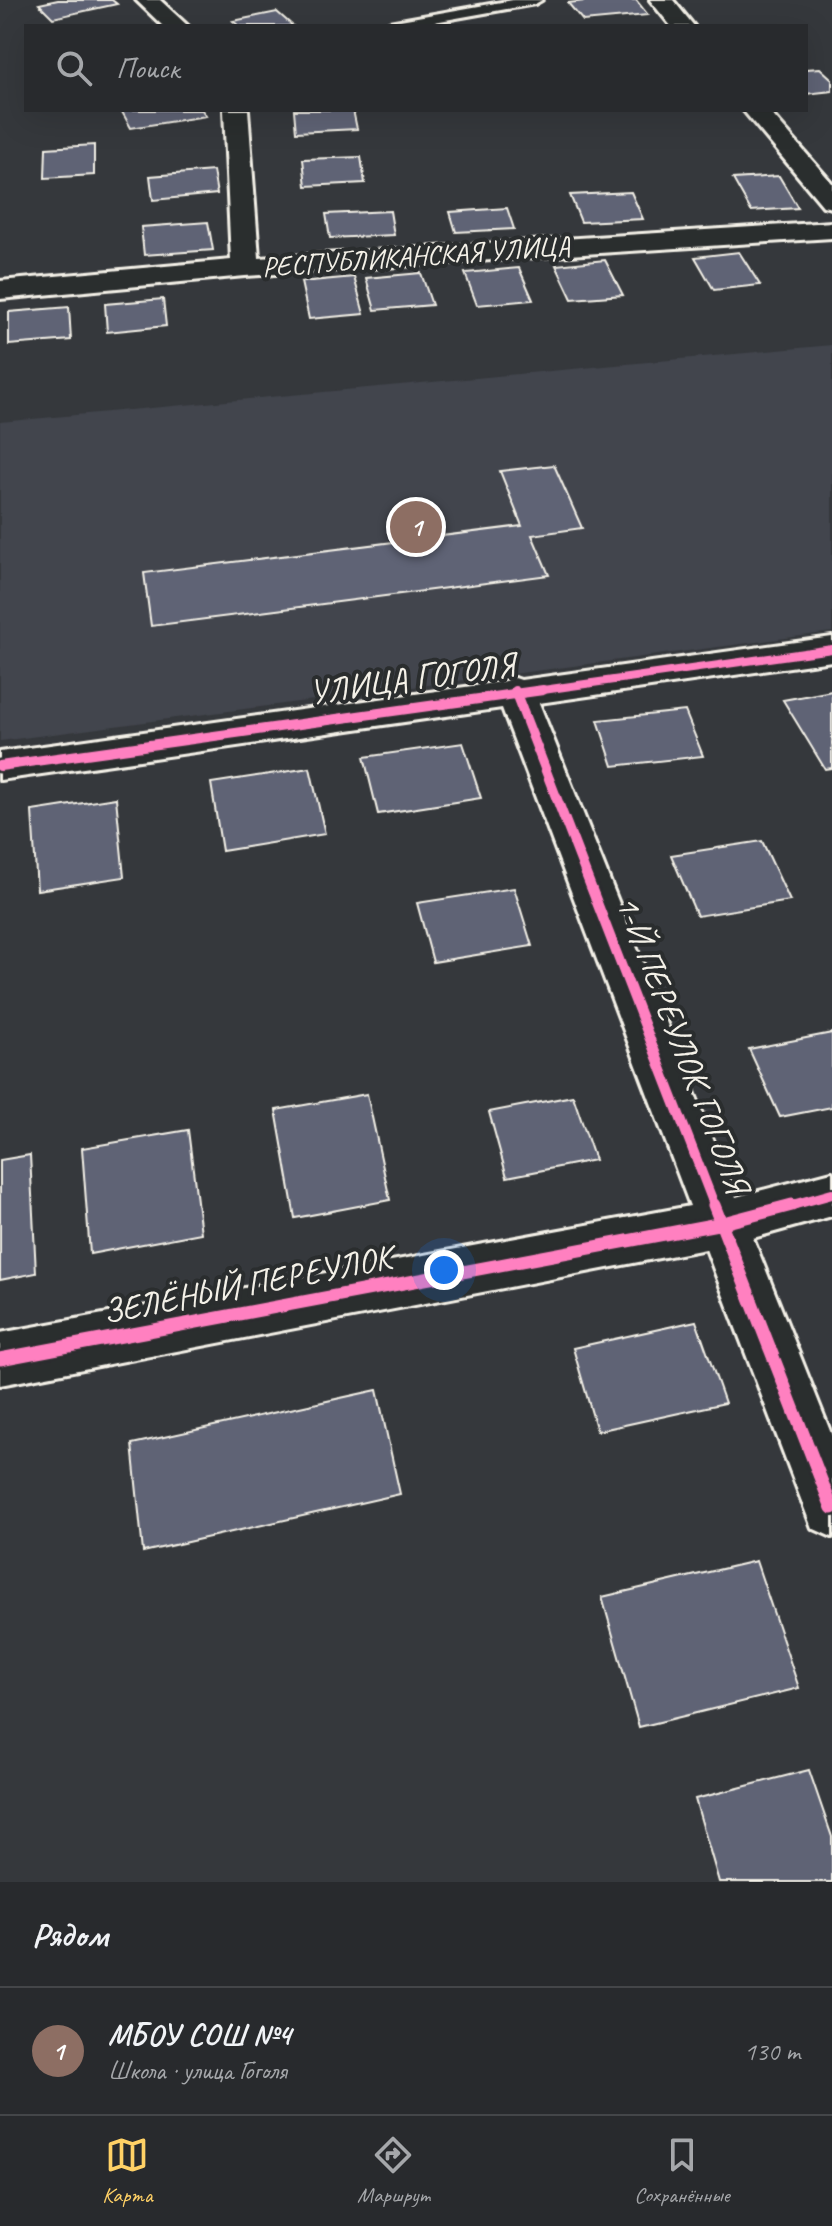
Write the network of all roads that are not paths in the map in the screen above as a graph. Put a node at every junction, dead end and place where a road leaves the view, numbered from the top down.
1 (147, 0) edge
2 (535, 0) edge
3 (661, 0) edge
4 (175, 24) edge
5 (400, 24) edge
6 (681, 24) edge
7 (236, 112) edge
8 (757, 112) edge
9 (832, 200) edge
10 (832, 230) edge
11 (245, 267) junction
12 (0, 290) edge
13 (832, 649) edge
14 (515, 691) junction
15 (0, 766) edge
16 (832, 1194) edge
17 (723, 1223) junction
18 (0, 1359) edge
19 (832, 1508) edge

1 - 4 street
2 - 5 lane
3 - 6 street
7 - 11 street
8 - 9 street
10 - 11 street, РЕСПУБЛИКАНСКАЯ УЛИЦА
11 - 12 street, РЕСПУБЛИКАНСКАЯ УЛИЦА
13 - 14 street, УЛИЦА ГОГОЛЯ
14 - 15 street, УЛИЦА ГОГОЛЯ
14 - 17 street, 1-Й ПЕРЕУЛОК ГОГОЛЯ
16 - 17 street, ЗЕЛЁНЫЙ ПЕРЕУЛОК
17 - 18 street, ЗЕЛЁНЫЙ ПЕРЕУЛОК
17 - 19 street, 1-Й ПЕРЕУЛОК ГОГОЛЯ

